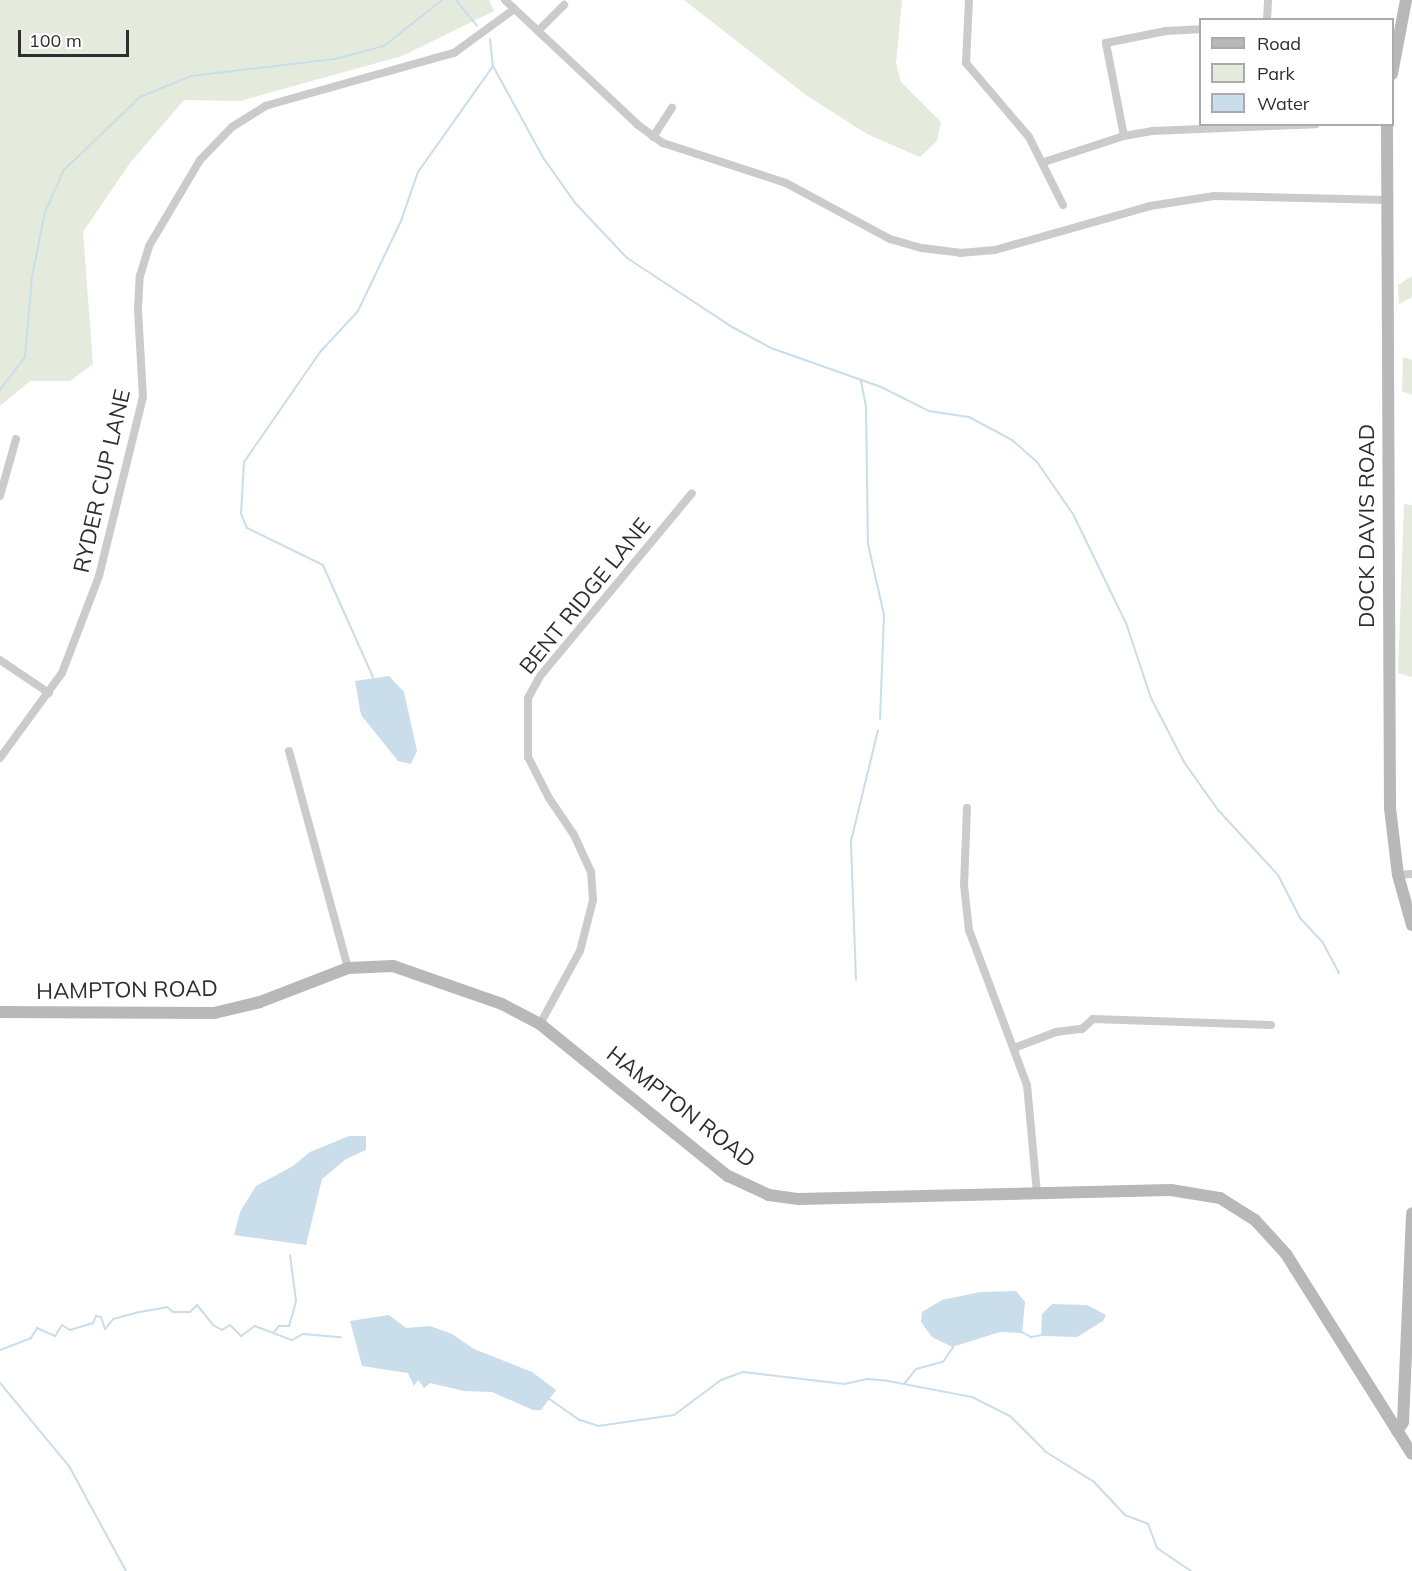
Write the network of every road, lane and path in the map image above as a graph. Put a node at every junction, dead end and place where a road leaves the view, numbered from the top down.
1 (505, 0) edge
2 (969, 0) edge
3 (1268, 0) edge
4 (1406, 0) edge
5 (564, 5) dead end
6 (513, 10) junction
7 (1267, 18) edge
8 (1199, 29) edge
9 (538, 31) junction
10 (1394, 61) edge
11 (672, 108) dead end
12 (1284, 126) edge
13 (1387, 126) edge
14 (1124, 136) junction
15 (653, 137) junction
16 (1044, 162) junction
17 (1386, 200) junction
18 (1063, 205) dead end
19 (16, 439) dead end
20 (692, 494) dead end
21 (0, 496) edge
22 (0, 660) edge
23 (49, 693) junction
24 (289, 751) dead end
25 (0, 758) edge
26 (967, 808) dead end
27 (1412, 874) edge
28 (1398, 875) junction
29 (1412, 925) edge
30 (348, 968) junction
31 (0, 1012) edge
32 (540, 1024) junction
33 (1271, 1025) dead end
34 (1014, 1048) junction
35 (1037, 1193) junction
36 (1412, 1213) edge
37 (1411, 1240) edge
38 (1397, 1431) junction
39 (1412, 1454) edge

1 - 6 street
2 - 16 street
3 - 7 street
4 - 10 main road
5 - 9 street
6 - 9 street
6 - 23 street, RYDER CUP LANE
8 - 14 street
9 - 15 street
11 - 15 street
12 - 14 street
13 - 17 main road, DOCK DAVIS ROAD
14 - 16 street
15 - 17 street
16 - 18 street
17 - 28 main road, DOCK DAVIS ROAD
19 - 21 street
20 - 32 street, BENT RIDGE LANE
22 - 23 street
23 - 25 street, RYDER CUP LANE
24 - 30 street
26 - 34 street
27 - 28 street
28 - 29 main road, DOCK DAVIS ROAD
30 - 31 main road, HAMPTON ROAD
30 - 32 main road, HAMPTON ROAD
32 - 35 main road, HAMPTON ROAD
33 - 34 street
34 - 35 street
35 - 38 main road, HAMPTON ROAD
36 - 37 main road
37 - 38 main road
38 - 39 main road, HAMPTON ROAD

